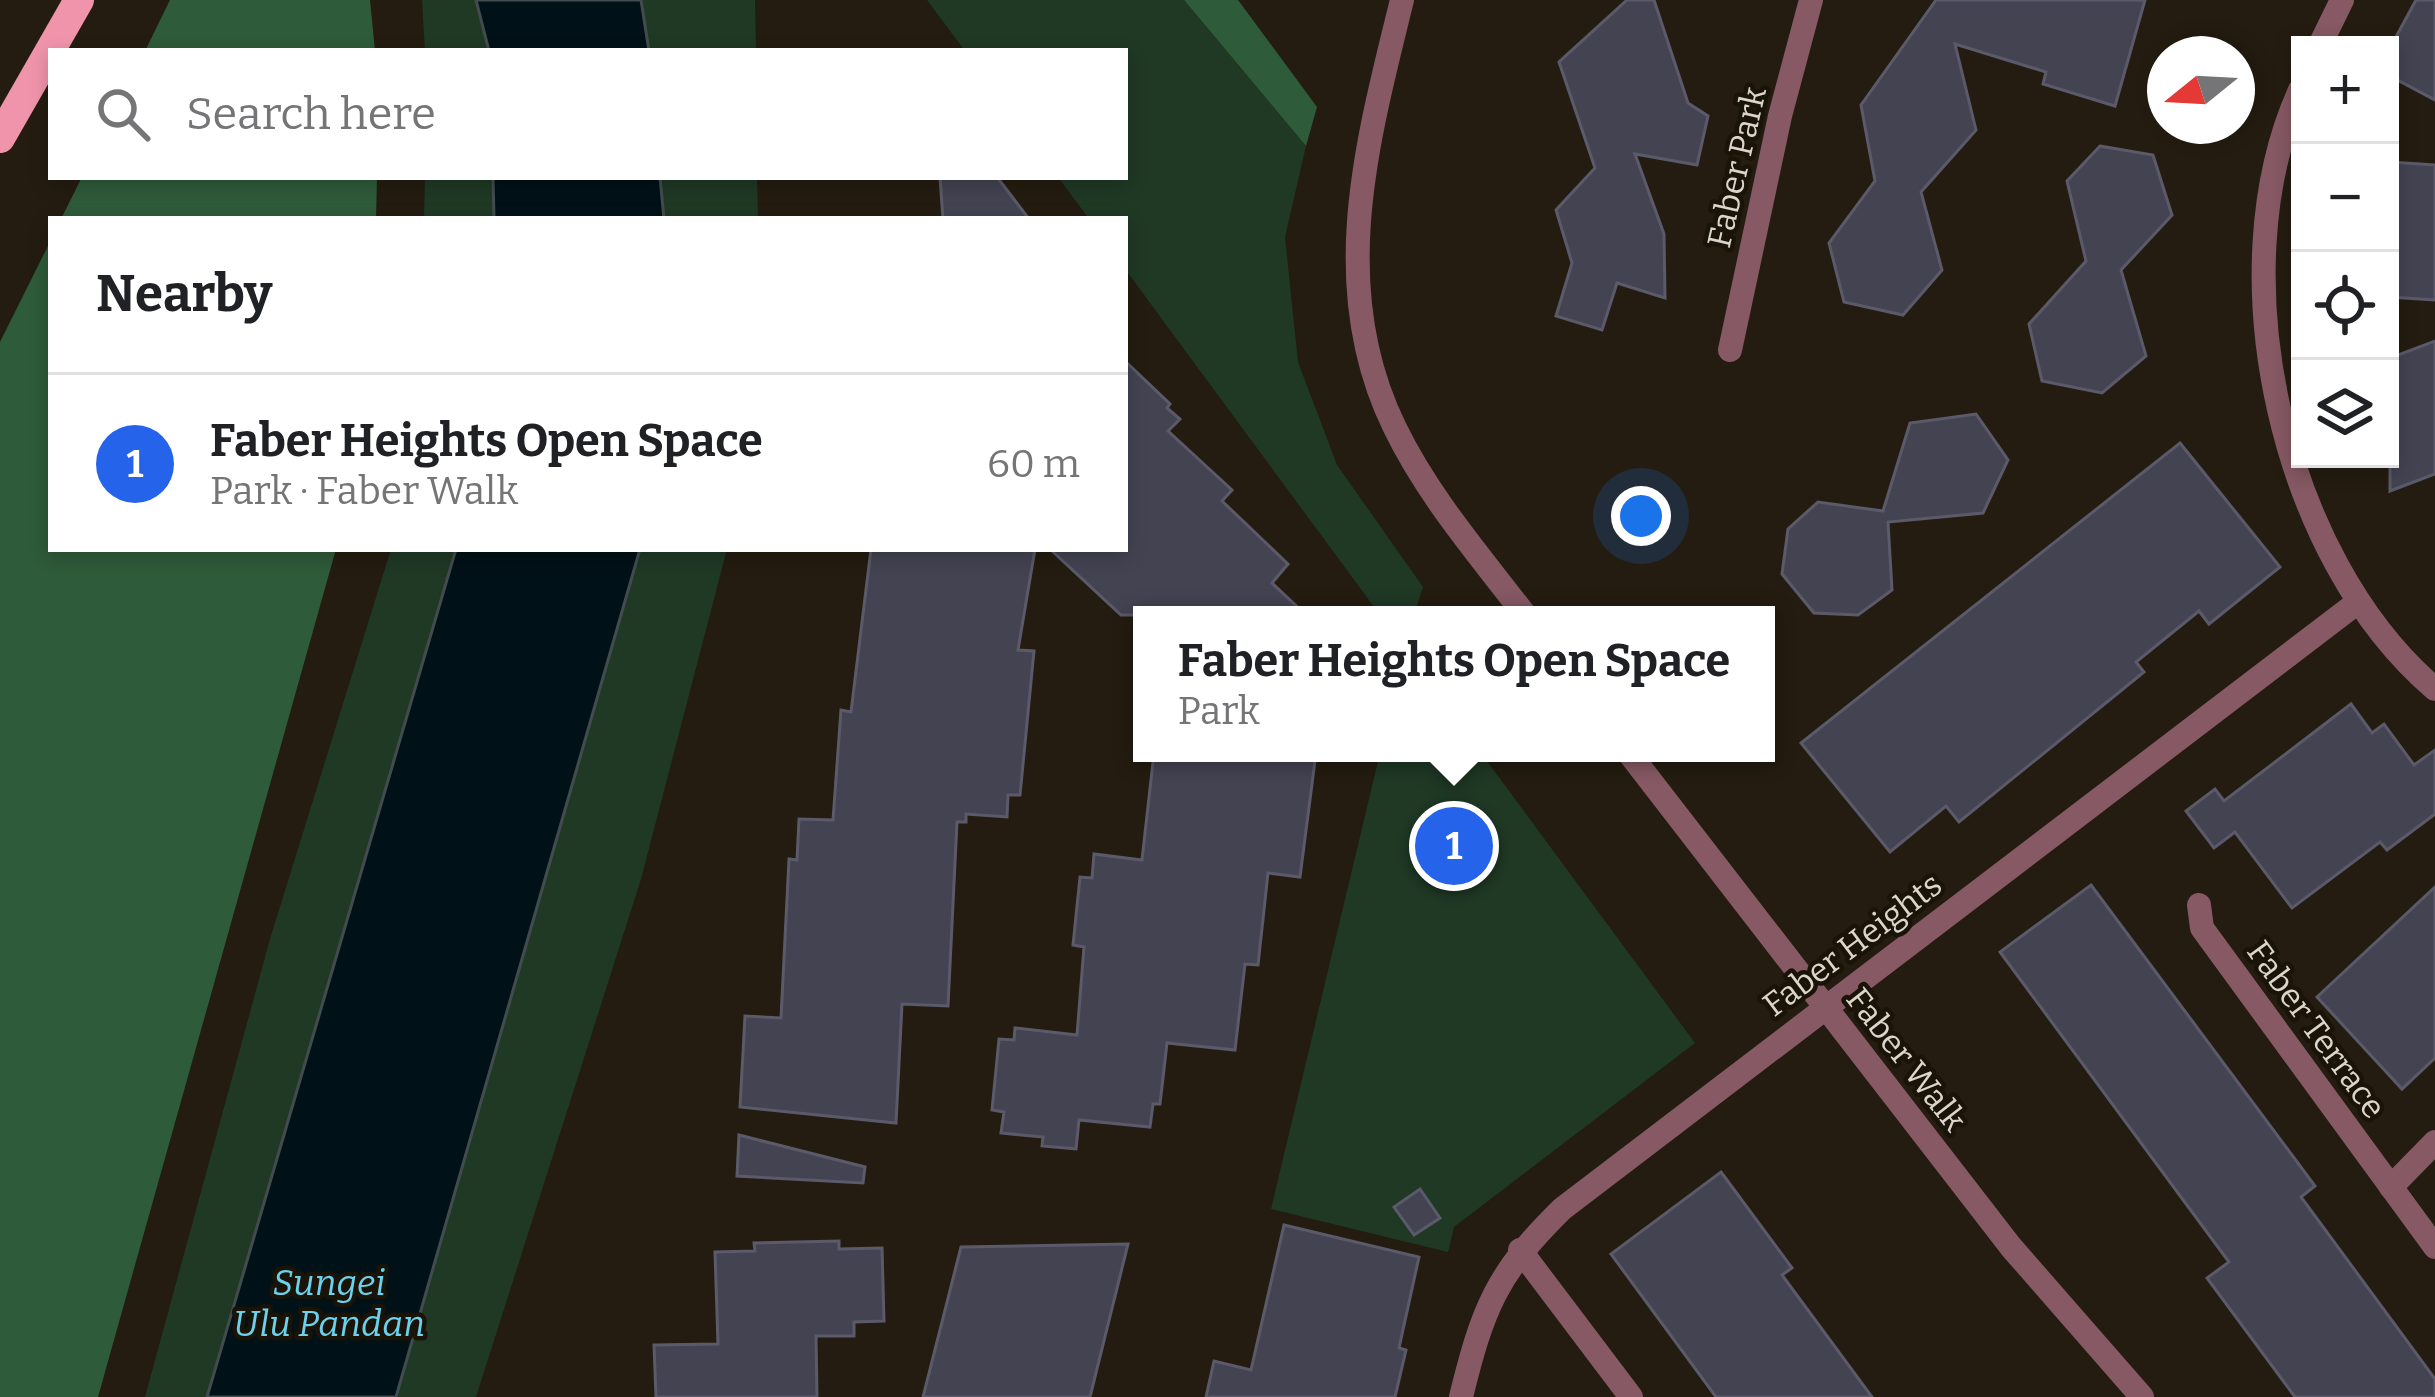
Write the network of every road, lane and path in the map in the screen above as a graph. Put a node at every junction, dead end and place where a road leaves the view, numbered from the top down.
1 (79, 0) edge
2 (1402, 0) edge
3 (1811, 0) edge
4 (2332, 3) edge
5 (2323, 36) edge
6 (52, 48) edge
7 (48, 54) edge
8 (2291, 119) edge
9 (0, 138) edge
10 (1730, 350) dead end
11 (2358, 602) junction
12 (1518, 606) edge
13 (2435, 688) edge
14 (1636, 762) edge
15 (2199, 904) dead end
16 (2435, 1142) edge
17 (2391, 1187) junction
18 (2435, 1247) edge
19 (1520, 1250) junction
20 (1461, 1397) edge
21 (1631, 1397) edge
22 (2142, 1397) edge

1 - 6 main road
2 - 12 street
3 - 10 street, Faber Park
4 - 5 street
7 - 9 main road
8 - 11 street
11 - 13 street
11 - 19 street, Faber Heights
14 - 22 street, Faber Walk
15 - 17 street, Faber Terrace
16 - 17 street
17 - 18 street, Faber Terrace
19 - 20 street, Faber Heights
19 - 21 street

